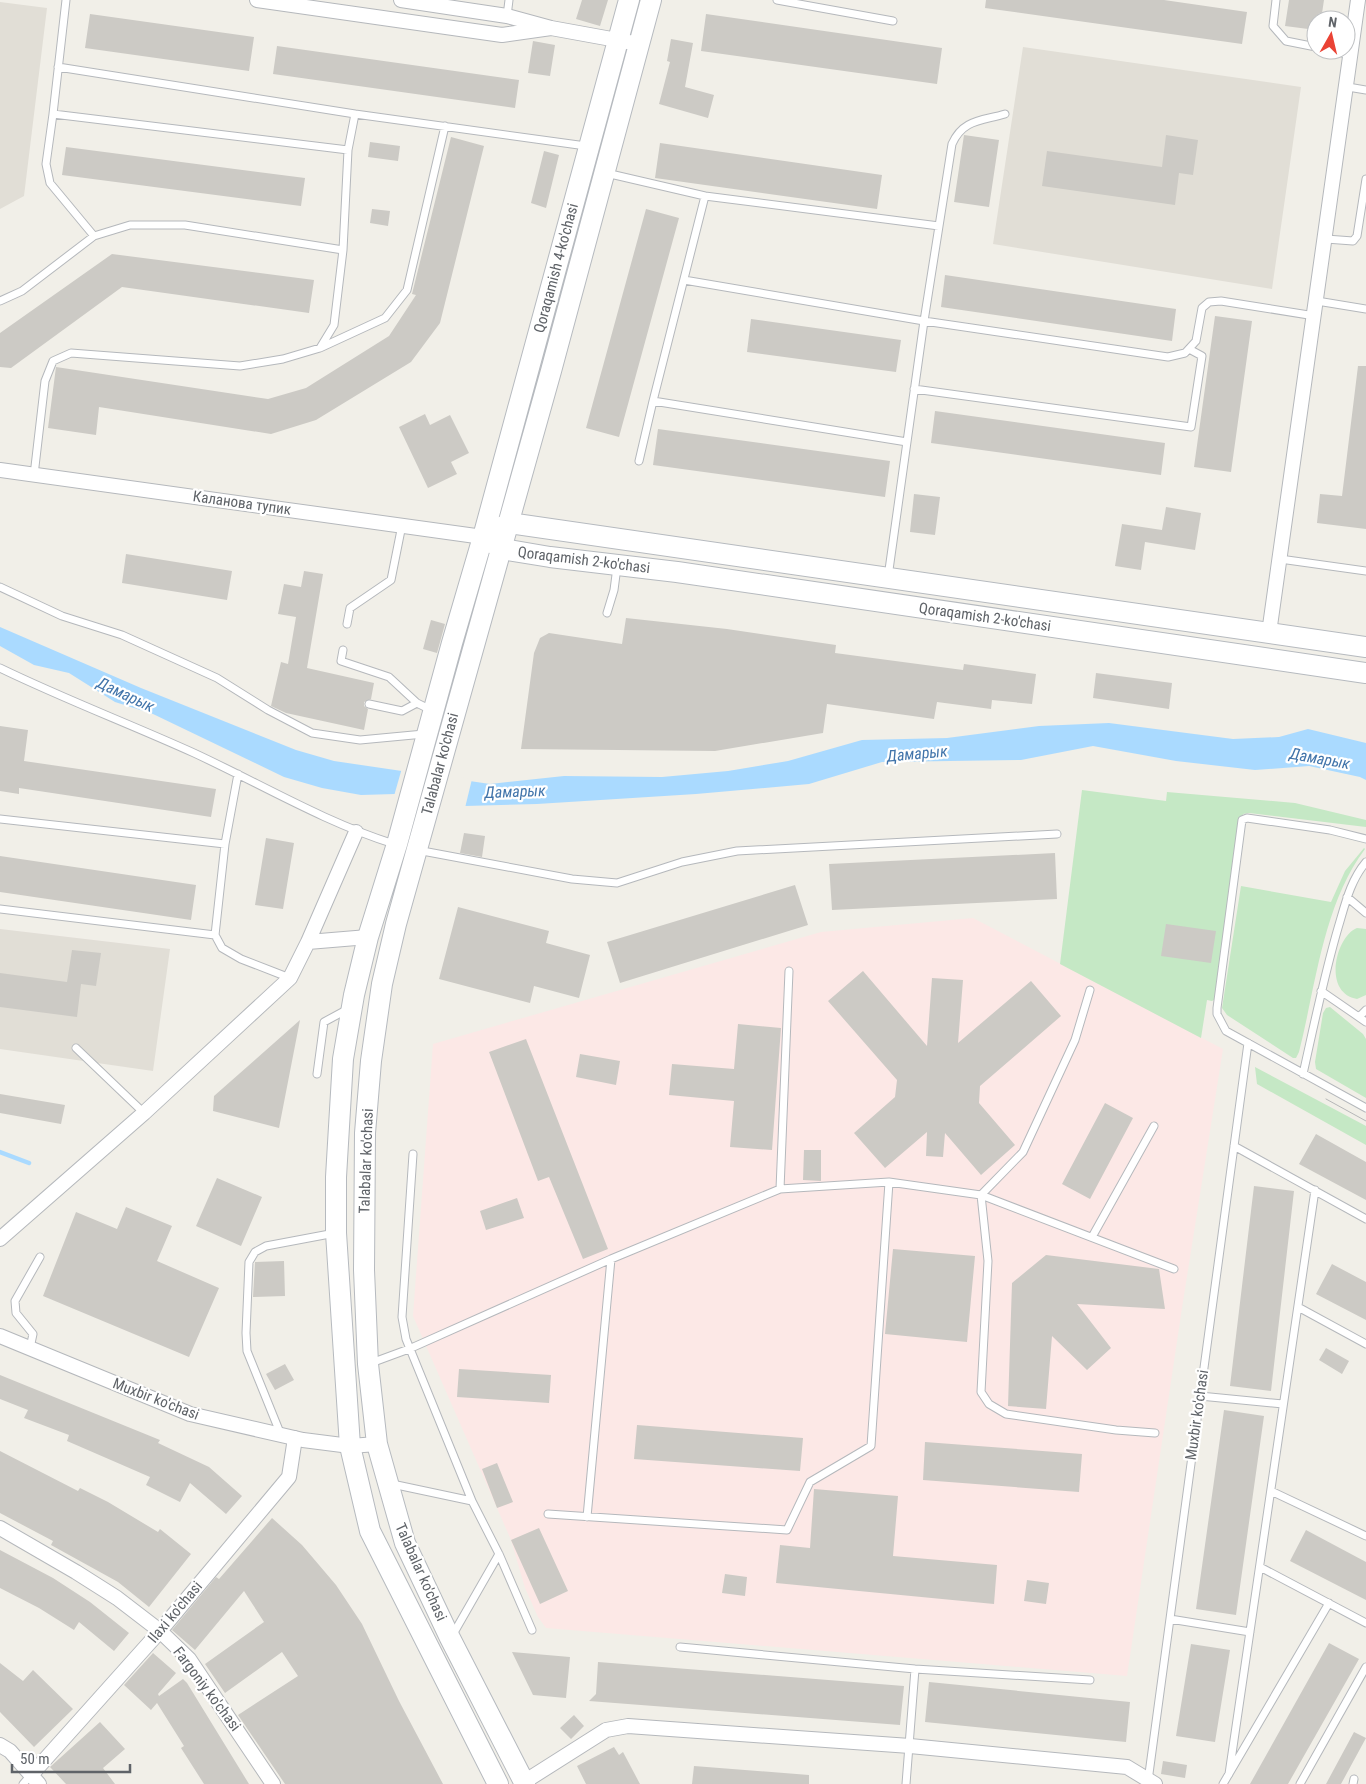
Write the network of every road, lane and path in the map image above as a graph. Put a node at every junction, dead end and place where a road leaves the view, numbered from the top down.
1 (66, 0) edge
2 (257, 0) edge
3 (401, 0) edge
4 (509, 0) edge
5 (630, 0) edge
6 (651, 0) edge
7 (777, 0) edge
8 (1276, 0) edge
9 (1358, 0) edge
10 (507, 16) junction
11 (1356, 18) edge
12 (893, 21) dead end
13 (551, 28) junction
14 (618, 39) junction
15 (639, 44) junction
16 (1306, 45) edge
17 (1351, 60) edge
18 (58, 67) junction
19 (1348, 87) junction
20 (1366, 90) edge
21 (53, 114) junction
22 (355, 114) junction
23 (1005, 114) dead end
24 (445, 126) junction
25 (589, 146) junction
26 (348, 150) junction
27 (604, 172) junction
28 (1366, 179) edge
29 (705, 196) junction
30 (939, 226) junction
31 (94, 236) junction
32 (1326, 238) junction
33 (343, 250) junction
34 (684, 280) junction
35 (0, 301) edge
36 (1317, 301) junction
37 (1366, 309) edge
38 (1315, 316) junction
39 (924, 321) junction
40 (320, 348) junction
41 (1189, 349) junction
42 (914, 389) junction
43 (653, 401) junction
44 (907, 442) junction
45 (639, 461) dead end
46 (0, 470) edge
47 (34, 475) junction
48 (509, 523) junction
49 (402, 525) junction
50 (483, 537) junction
51 (502, 549) junction
52 (1280, 559) junction
53 (618, 564) junction
54 (1366, 571) edge
55 (888, 578) junction
56 (0, 586) edge
57 (607, 613) dead end
58 (347, 624) dead end
59 (1269, 633) junction
60 (1356, 645) edge
61 (343, 650) dead end
62 (0, 668) edge
63 (1344, 669) junction
64 (1366, 673) edge
65 (369, 704) dead end
66 (425, 707) junction
67 (427, 734) junction
68 (238, 774) junction
69 (0, 819) edge
70 (356, 832) junction
71 (1057, 834) dead end
72 (1366, 839) edge
73 (225, 844) junction
74 (397, 844) junction
75 (417, 850) junction
76 (1366, 862) edge
77 (1347, 896) junction
78 (0, 909) edge
79 (1366, 913) edge
80 (215, 934) junction
81 (368, 937) junction
82 (308, 942) junction
83 (789, 971) dead end
84 (290, 978) junction
85 (1090, 990) dead end
86 (1321, 991) junction
87 (352, 1007) junction
88 (1366, 1010) edge
89 (1360, 1017) junction
90 (1366, 1022) edge
91 (1248, 1043) junction
92 (76, 1048) dead end
93 (316, 1074) dead end
94 (1303, 1074) junction
95 (1366, 1108) edge
96 (144, 1113) junction
97 (1154, 1126) dead end
98 (1234, 1146) junction
99 (413, 1154) dead end
100 (889, 1182) junction
101 (780, 1189) junction
102 (1315, 1190) junction
103 (981, 1195) junction
104 (1366, 1219) edge
105 (336, 1233) junction
106 (1092, 1237) junction
107 (0, 1238) edge
108 (40, 1257) dead end
109 (611, 1259) junction
110 (1174, 1269) dead end
111 (1298, 1307) junction
112 (0, 1336) edge
113 (1366, 1344) edge
114 (30, 1348) junction
115 (409, 1350) junction
116 (368, 1364) junction
117 (1200, 1396) junction
118 (1283, 1404) junction
119 (1155, 1433) dead end
120 (288, 1437) junction
121 (377, 1444) junction
122 (350, 1446) junction
123 (386, 1482) junction
124 (1270, 1491) junction
125 (472, 1501) junction
126 (548, 1514) dead end
127 (587, 1517) junction
128 (0, 1528) edge
129 (1366, 1536) edge
130 (499, 1554) junction
131 (1260, 1567) junction
132 (1329, 1603) junction
133 (1170, 1619) junction
134 (1366, 1622) edge
135 (532, 1630) dead end
136 (160, 1631) junction
137 (1250, 1632) junction
138 (450, 1638) junction
139 (680, 1647) dead end
140 (1366, 1667) edge
141 (915, 1669) junction
142 (1090, 1680) dead end
143 (0, 1744) edge
144 (910, 1746) junction
145 (1229, 1774) junction
146 (31, 1781) edge
147 (1150, 1782) edge
148 (523, 1783) edge
149 (273, 1784) edge
150 (498, 1784) edge
151 (906, 1784) edge
152 (1223, 1784) edge
153 (1300, 1784) edge

1 - 18 lane
2 - 13 street
3 - 10 street
4 - 10 lane
5 - 14 main road, Qoraqamish 4-ko'chasi
6 - 15 main road, Qoraqamish 4-ko'chasi
7 - 12 lane
8 - 16 lane
9 - 11 street
10 - 13 street
13 - 14 street
14 - 15 street
14 - 25 main road, Qoraqamish 4-ko'chasi
15 - 27 main road, Qoraqamish 4-ko'chasi
17 - 19 street
18 - 21 lane
18 - 22 lane
19 - 20 lane
19 - 32 street
21 - 26 lane
21 - 31 lane
22 - 24 lane
22 - 26 lane
23 - 30 lane
24 - 25 lane
24 - 40 lane
25 - 50 main road, Qoraqamish 4-ko'chasi
26 - 33 lane
27 - 29 lane
27 - 48 main road, Qoraqamish 4-ko'chasi
28 - 32 lane
29 - 30 lane
29 - 34 lane
30 - 39 lane
31 - 33 lane
31 - 35 lane
32 - 36 street
33 - 40 lane
34 - 39 lane
34 - 43 lane
36 - 37 lane
36 - 38 street
38 - 41 lane
38 - 52 street
39 - 41 lane
39 - 42 lane
40 - 47 lane
41 - 42 lane
42 - 44 lane
43 - 44 lane
43 - 45 lane
44 - 55 lane
46 - 47 street, Каланова тупик
47 - 49 street, Каланова тупик
48 - 50 main road
48 - 51 main road, Talabalar ko'chasi
48 - 55 main road, Qoraqamish 2-ko'chasi
49 - 50 street, Каланова тупик
49 - 58 lane
50 - 51 main road, Qoraqamish 2-ko'chasi
50 - 66 main road, Talabalar ko'chasi
51 - 53 main road, Qoraqamish 2-ko'chasi
51 - 75 main road, Talabalar ko'chasi
52 - 54 lane
52 - 59 street
53 - 57 lane
53 - 63 main road, Qoraqamish 2-ko'chasi
55 - 59 main road, Qoraqamish 2-ko'chasi
56 - 67 lane
59 - 60 main road, Qoraqamish 2-ko'chasi
60 - 63 main road
61 - 66 lane
62 - 68 lane
63 - 64 main road, Qoraqamish 2-ko'chasi
65 - 66 lane
66 - 67 main road, Talabalar ko'chasi
67 - 74 main road, Talabalar ko'chasi
68 - 70 lane
68 - 73 lane
69 - 73 lane
70 - 74 lane
70 - 82 street
71 - 75 lane
72 - 91 lane
73 - 80 lane
74 - 75 main road
74 - 81 main road, Talabalar ko'chasi
75 - 116 main road, Talabalar ko'chasi
76 - 77 lane
77 - 79 lane
77 - 86 lane
78 - 80 lane
80 - 84 lane
81 - 82 street
81 - 87 main road, Talabalar ko'chasi
82 - 84 street
83 - 101 lane
84 - 96 street
85 - 103 lane
86 - 89 lane
86 - 94 lane
87 - 93 lane
87 - 105 main road, Talabalar ko'chasi
88 - 89 lane
89 - 90 lane
91 - 94 lane
91 - 98 lane, Muxbir ko'chasi
92 - 96 lane
94 - 95 lane
96 - 107 street
97 - 106 lane
98 - 102 lane
98 - 117 lane, Muxbir ko'chasi
99 - 115 lane
100 - 101 lane
100 - 103 lane
100 - 127 lane
101 - 109 lane
102 - 104 lane
102 - 111 lane
103 - 106 lane
103 - 119 lane
105 - 120 lane
105 - 122 main road, Talabalar ko'chasi
106 - 110 lane
108 - 114 lane
109 - 115 lane
109 - 127 lane
111 - 113 lane
111 - 118 lane
112 - 114 street, Muxbir ko'chasi
114 - 120 street, Muxbir ko'chasi
115 - 116 lane
115 - 125 lane
116 - 121 main road, Talabalar ko'chasi
117 - 118 lane
117 - 133 lane, Muxbir ko'chasi
118 - 124 lane
120 - 122 street, Muxbir ko'chasi
120 - 136 street, Ilaxi ko'chasi
121 - 122 street, Muxbir ko'chasi
121 - 123 main road, Talabalar ko'chasi
122 - 150 main road, Talabalar ko'chasi
123 - 125 lane
123 - 138 main road, Talabalar ko'chasi
124 - 129 lane
124 - 131 lane
125 - 130 lane
126 - 127 lane
128 - 136 street, Fargoniy ko'chasi
130 - 135 lane
130 - 138 lane
131 - 132 lane
131 - 137 lane
132 - 134 lane
132 - 145 lane
133 - 137 lane
133 - 147 lane, Muxbir ko'chasi
136 - 146 street, Ilaxi ko'chasi
136 - 149 street, Fargoniy ko'chasi
137 - 145 lane
138 - 148 main road, Talabalar ko'chasi
139 - 141 lane
140 - 153 lane
141 - 142 lane
141 - 144 lane
143 - 146 street
144 - 147 street
144 - 148 street
144 - 151 lane
145 - 152 lane

